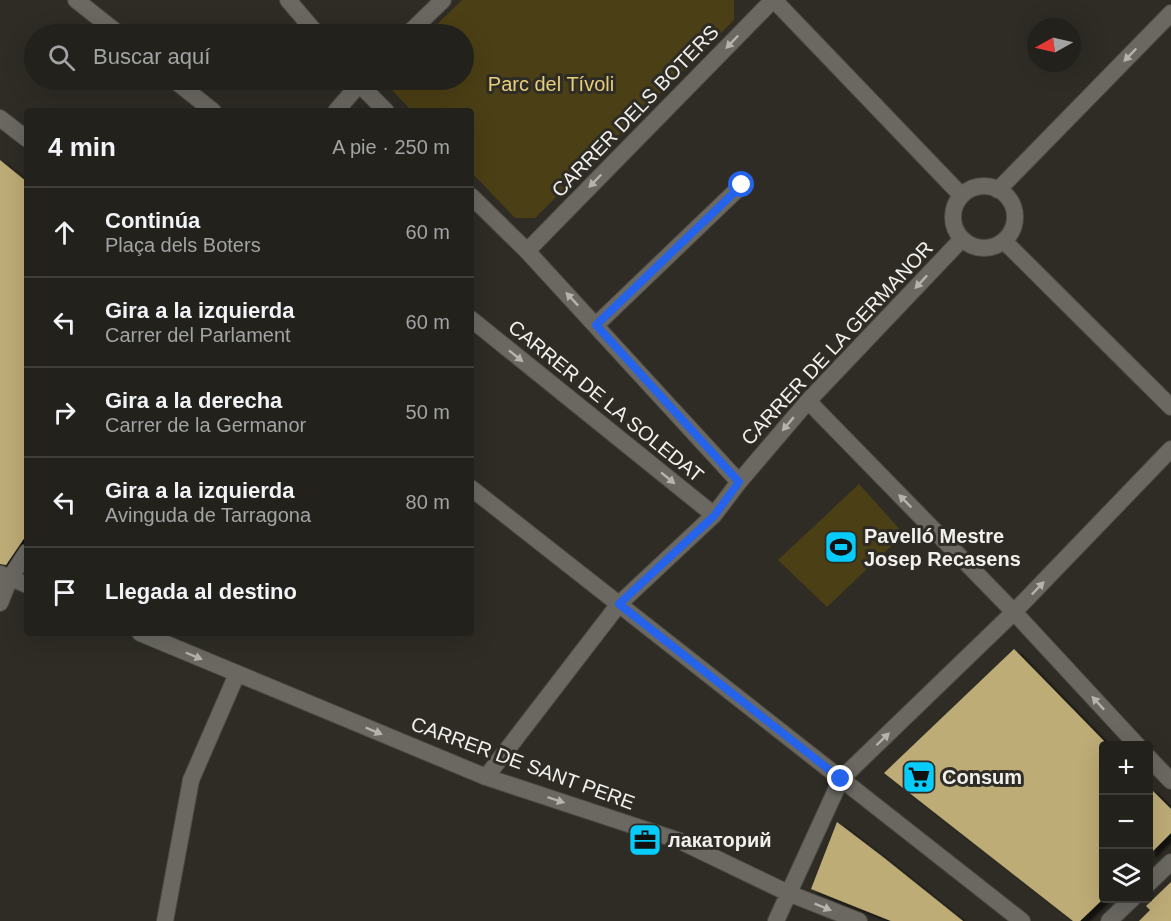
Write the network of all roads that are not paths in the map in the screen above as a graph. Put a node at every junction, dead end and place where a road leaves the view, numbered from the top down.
1 (76, 0) edge
2 (288, 0) edge
3 (443, 0) edge
4 (773, 0) edge
5 (1171, 13) edge
6 (106, 24) edge
7 (308, 24) edge
8 (418, 24) edge
9 (187, 90) edge
10 (352, 90) edge
11 (367, 90) edge
12 (209, 108) edge
13 (338, 108) edge
14 (383, 108) edge
15 (0, 118) edge
16 (24, 137) edge
17 (742, 185) dead end
18 (998, 189) junction
19 (961, 195) junction
20 (474, 199) edge
21 (962, 239) junction
22 (1004, 241) junction
23 (527, 251) junction
24 (474, 321) edge
25 (596, 325) junction
26 (807, 402) junction
27 (1171, 407) edge
28 (1171, 448) edge
29 (739, 482) junction
30 (474, 490) edge
31 (714, 516) junction
32 (24, 555) edge
33 (5, 576) edge
34 (24, 584) edge
35 (0, 603) edge
36 (619, 604) junction
37 (1014, 612) junction
38 (147, 636) edge
39 (237, 674) junction
40 (1133, 741) edge
41 (1153, 761) edge
42 (486, 777) junction
43 (841, 779) junction
44 (1171, 781) edge
45 (1171, 862) edge
46 (1153, 880) edge
47 (788, 893) junction
48 (1128, 903) edge
49 (165, 921) edge
50 (776, 921) edge
51 (859, 921) edge
52 (1022, 921) edge
53 (1109, 921) edge

1 - 6 street
2 - 7 street
3 - 8 street
4 - 19 street
4 -> 23 street, CARRER DELS BOTERS
5 -> 18 street
9 - 12 street
10 - 13 street
11 - 14 street
15 - 16 street
17 - 25 street
18 - 19 street
18 - 22 street
19 - 21 street
20 - 23 street
21 - 22 street
21 -> 26 street, CARRER DE LA GERMANOR
22 - 27 street
25 -> 23 street
24 -> 31 street, CARRER DE LA SOLEDAT
25 - 29 street
26 -> 29 street, CARRER DE LA GERMANOR
37 -> 26 street
37 -> 28 street
29 - 31 street, CARRER DE LA GERMANOR
30 - 36 street
31 - 36 street, CARRER DE LA GERMANOR
32 - 33 street
33 - 34 street
33 - 35 street
36 - 42 street, CARRER DE LA GERMANOR
36 - 43 street
40 -> 37 street
43 -> 37 street
38 -> 39 street, CARRER DE SANT PERE
39 -> 42 street, CARRER DE SANT PERE
39 - 49 street
41 - 44 street
42 -> 47 street, CARRER DE SANT PERE
43 - 47 street
43 - 52 street
45 - 46 street
47 - 50 street
47 -> 51 street, CARRER DE SANT PERE
48 - 53 street

